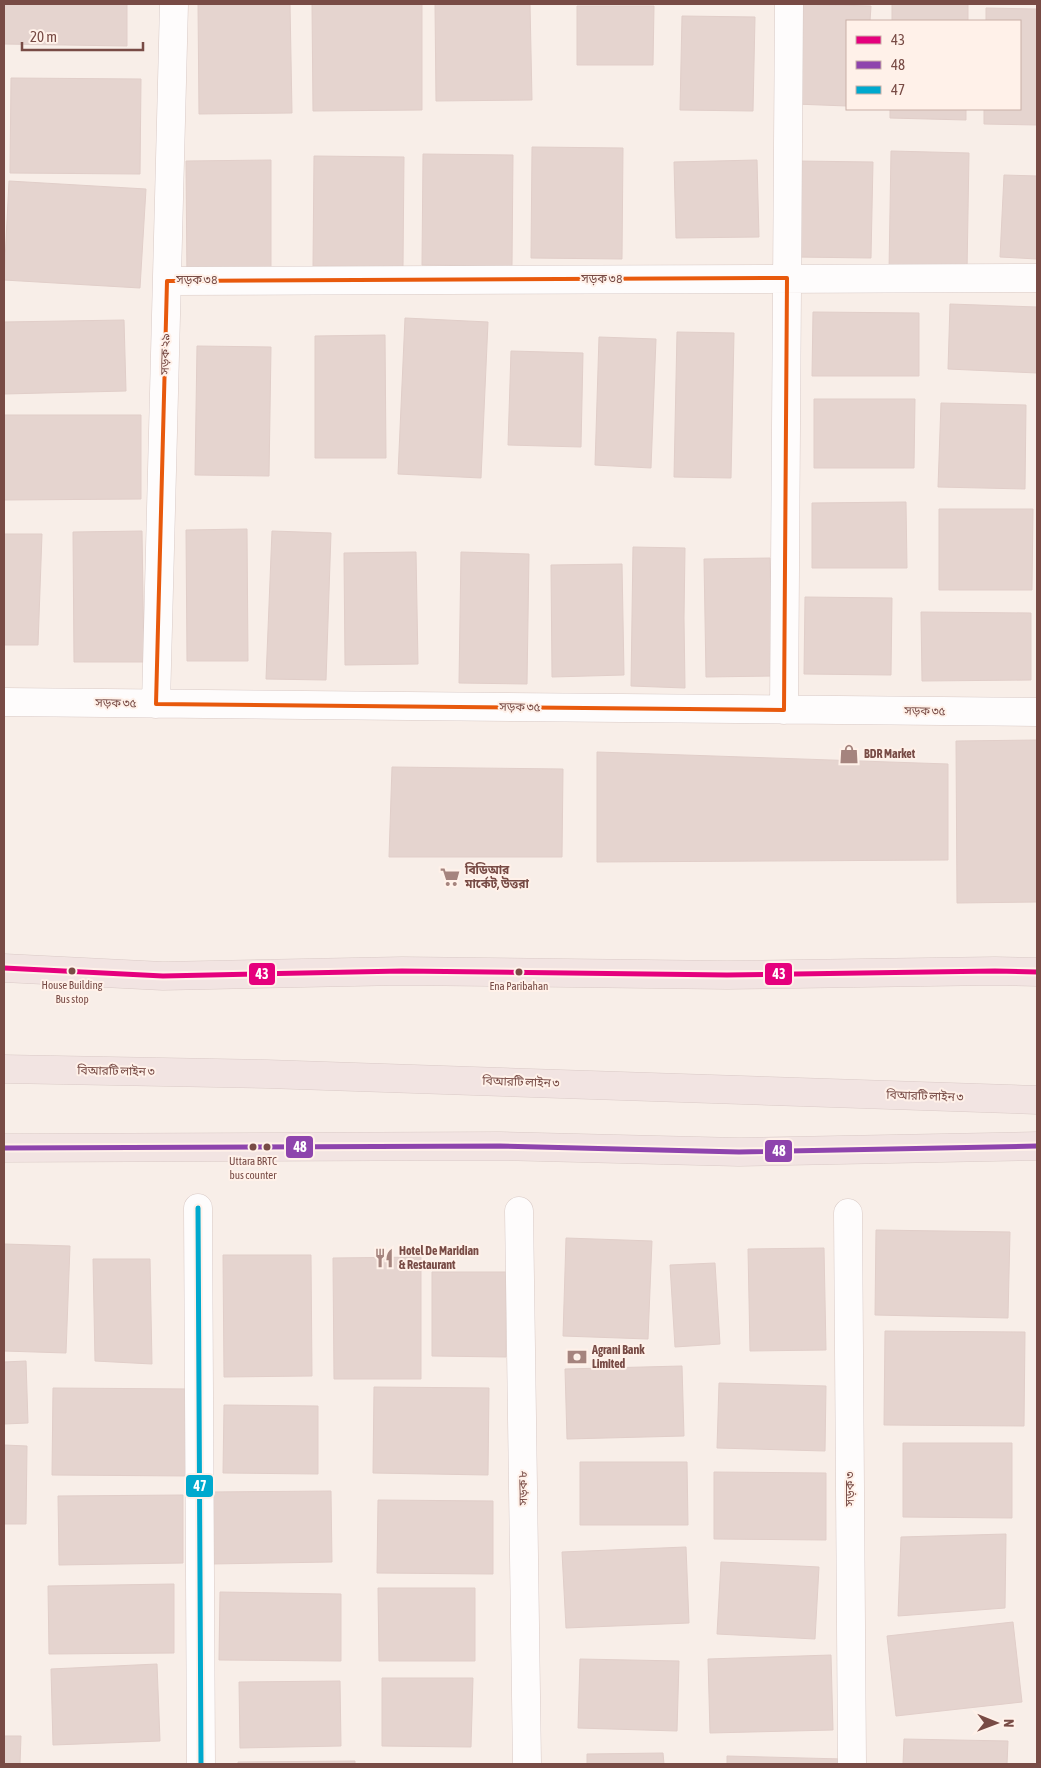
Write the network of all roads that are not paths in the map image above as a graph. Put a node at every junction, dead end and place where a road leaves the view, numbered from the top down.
1 (174, 4) edge
2 (789, 4) edge
3 (787, 278) junction
4 (1037, 278) edge
5 (167, 281) junction
6 (4, 702) edge
7 (156, 704) junction
8 (784, 710) junction
9 (1037, 712) edge
10 (4, 968) edge
11 (1037, 972) edge
12 (4, 1069) edge
13 (1037, 1100) edge
14 (1037, 1146) edge
15 (4, 1148) edge
16 (198, 1208) dead end
17 (518, 1211) dead end
18 (848, 1213) dead end
19 (201, 1764) edge
20 (527, 1764) edge
21 (852, 1764) edge

1 - 5 street, সড়ক ২৯
2 - 3 street
3 - 4 street, সড়ক ৩৪
3 - 5 street, সড়ক ৩৪
3 - 8 street
5 - 7 street, সড়ক ২৯
6 - 7 street, সড়ক ৩৫
7 - 8 street, সড়ক ৩৫
8 - 9 street, সড়ক ৩৫
10 - 11 highway
12 - 13 highway, বিআরটি লাইন ৩
14 - 15 highway
16 - 19 street
17 - 20 street, সড়ক ৮
18 - 21 street, সড়ক ৩

